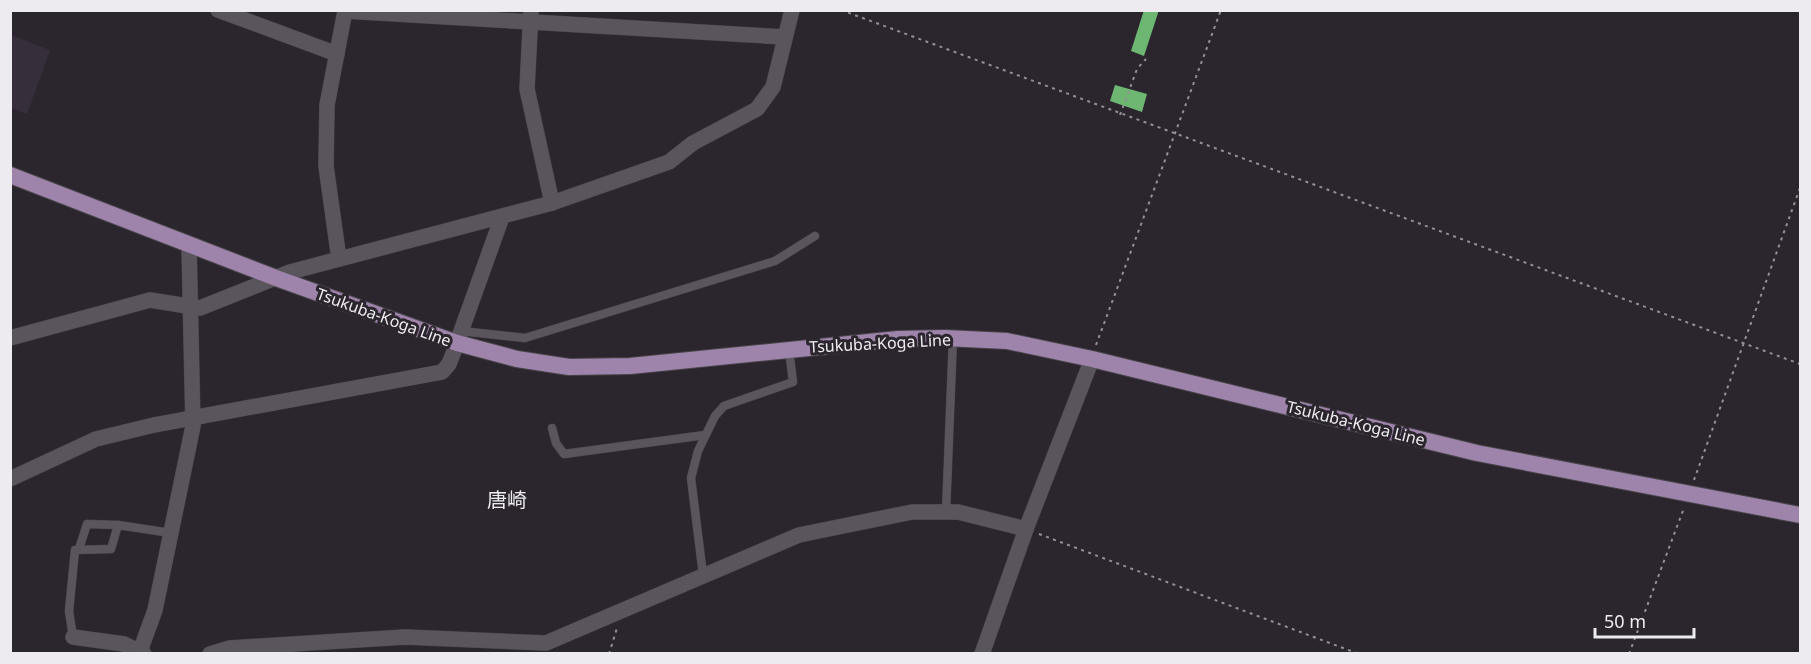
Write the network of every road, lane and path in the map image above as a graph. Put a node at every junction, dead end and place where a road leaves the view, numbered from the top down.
1 (218, 10) edge
2 (792, 10) edge
3 (841, 10) edge
4 (1221, 10) edge
5 (530, 17) edge
6 (785, 37) junction
7 (337, 54) junction
8 (1146, 59) dead end
9 (1120, 114) junction
10 (1175, 135) junction
11 (10, 175) edge
12 (1800, 188) edge
13 (552, 203) junction
14 (502, 217) junction
15 (815, 236) dead end
16 (189, 245) junction
17 (339, 259) junction
18 (276, 278) junction
19 (193, 308) junction
20 (459, 337) junction
21 (10, 338) edge
22 (953, 338) junction
23 (1745, 343) junction
24 (789, 348) junction
25 (1092, 359) junction
26 (1800, 364) edge
27 (193, 418) junction
28 (552, 428) dead end
29 (705, 435) junction
30 (10, 479) edge
31 (1689, 494) junction
32 (946, 512) junction
33 (1800, 515) edge
34 (118, 525) junction
35 (1026, 529) junction
36 (171, 532) junction
37 (79, 549) junction
38 (704, 575) junction
39 (621, 612) junction
40 (73, 637) joint
41 (338, 647) edge
42 (141, 653) edge
43 (210, 654) edge
44 (609, 654) edge
45 (982, 654) edge
46 (1359, 654) edge
47 (1629, 654) edge

1 - 7 street
2 - 6 street
3 - 9 path
4 - 10 path
5 - 6 street
5 - 7 street
5 - 13 street
6 - 13 street
7 - 17 street
8 - 9 path
9 - 10 path
10 - 23 path
10 - 25 path
11 - 16 main road, Tsukuba-Koga Line
12 - 23 path
13 - 14 street
14 - 17 street
14 - 20 street
15 - 20 lane
16 - 18 main road, Tsukuba-Koga Line
16 - 19 street
17 - 18 street
18 - 19 street
18 - 20 main road, Tsukuba-Koga Line
19 - 21 street
19 - 27 street
20 - 24 main road, Tsukuba-Koga Line
20 - 27 street
22 - 24 main road, Tsukuba-Koga Line
22 - 25 main road, Tsukuba-Koga Line
22 - 32 lane
23 - 26 path
23 - 31 path
24 - 29 lane
25 - 31 main road, Tsukuba-Koga Line
25 - 35 street
27 - 30 street
27 - 36 street
28 - 29 lane
29 - 38 lane
31 - 33 main road, Tsukuba-Koga Line
31 - 47 path
32 - 35 street
32 - 38 street
34 - 36 lane
34 - 37 lane
34 - 37 lane
35 - 45 street
35 - 46 path
36 - 42 street
37 - 40 lane
38 - 39 street
39 - 41 street
39 - 44 path
40 - 42 street
41 - 43 street

